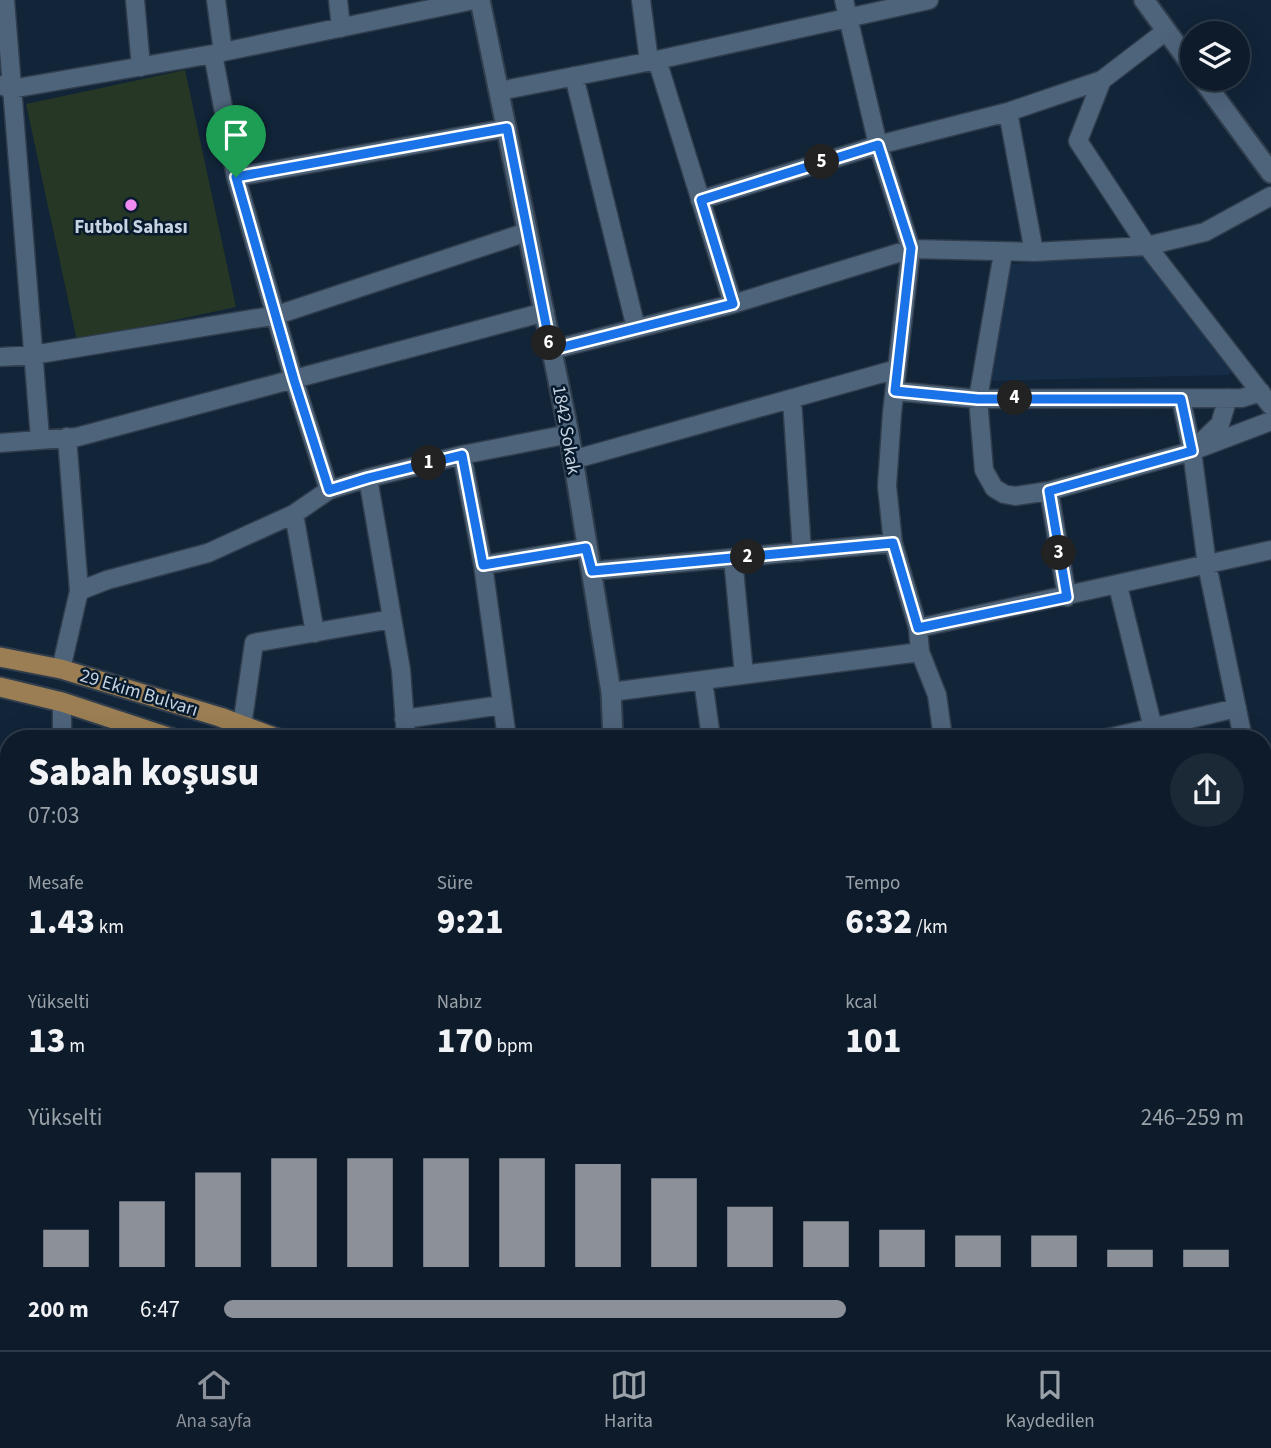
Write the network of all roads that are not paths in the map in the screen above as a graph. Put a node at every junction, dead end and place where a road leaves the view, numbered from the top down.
1 (5, 0) edge
2 (135, 0) edge
3 (216, 0) edge
4 (338, 0) edge
5 (474, 0) edge
6 (480, 0) edge
7 (641, 0) edge
8 (929, 0) edge
9 (1144, 0) edge
10 (846, 9) edge
11 (341, 28) junction
12 (1166, 31) junction
13 (1180, 49) edge
14 (218, 53) junction
15 (653, 61) junction
16 (141, 67) junction
17 (574, 76) junction
18 (1102, 80) junction
19 (5, 87) edge
20 (499, 91) junction
21 (1211, 91) edge
22 (1008, 111) junction
23 (507, 128) junction
24 (878, 145) junction
25 (8, 157) edge
26 (1271, 173) edge
27 (236, 177) junction
28 (1271, 196) edge
29 (701, 200) junction
30 (527, 232) junction
31 (1147, 246) junction
32 (911, 248) junction
33 (1034, 252) junction
34 (1003, 253) junction
35 (733, 304) junction
36 (545, 312) junction
37 (277, 315) junction
38 (636, 328) junction
39 (551, 350) junction
40 (33, 355) junction
41 (0, 357) edge
42 (897, 369) junction
43 (294, 380) junction
44 (895, 391) junction
45 (1228, 398) junction
46 (792, 399) junction
47 (978, 399) junction
48 (1181, 399) junction
49 (1266, 399) edge
50 (1271, 421) edge
51 (569, 434) junction
52 (67, 437) junction
53 (40, 438) junction
54 (0, 443) edge
55 (1192, 451) junction
56 (462, 455) junction
57 (572, 460) junction
58 (368, 478) junction
59 (329, 490) junction
60 (1049, 491) junction
61 (294, 514) junction
62 (893, 543) junction
63 (586, 548) junction
64 (1271, 550) edge
65 (803, 552) junction
66 (733, 558) junction
67 (483, 565) junction
68 (1207, 565) junction
69 (592, 571) junction
70 (1118, 586) junction
71 (79, 591) junction
72 (1067, 597) junction
73 (392, 619) junction
74 (918, 628) junction
75 (315, 632) junction
76 (920, 652) junction
77 (0, 657) edge
78 (61, 669) junction
79 (744, 675) junction
80 (703, 680) junction
81 (0, 687) edge
82 (611, 692) junction
83 (62, 702) junction
84 (502, 705) junction
85 (1237, 708) junction
86 (404, 719) junction
87 (242, 726) junction
88 (62, 730) edge
89 (147, 730) edge
90 (253, 730) edge
91 (405, 730) edge
92 (506, 730) edge
93 (613, 730) edge
94 (710, 730) edge
95 (942, 730) edge
96 (1142, 730) edge
97 (1153, 730) edge
98 (1241, 730) edge

1 - 19 street
2 - 16 street
3 - 14 street
4 - 11 street
5 - 11 street
6 - 20 street, 1842 Sokak
7 - 15 street
8 - 10 street
9 - 12 street
10 - 15 street
10 - 24 street
11 - 14 street
12 - 13 street
12 - 18 street
14 - 16 street
14 - 27 street
15 - 17 street
15 - 29 street
16 - 19 street
17 - 20 street
17 - 38 street
18 - 22 street
18 - 31 street
19 - 25 street
20 - 23 street, 1842 Sokak
21 - 26 street
22 - 24 street
22 - 33 street
23 - 27 street
23 - 30 street, 1842 Sokak
24 - 29 street
24 - 32 street
25 - 40 street
27 - 37 street
28 - 31 street
29 - 35 street
30 - 36 street, 1842 Sokak
30 - 37 street
31 - 33 street
31 - 49 street
32 - 34 street
32 - 35 street
32 - 42 street
33 - 34 street
34 - 47 street
35 - 38 street
36 - 39 street, 1842 Sokak
36 - 43 street
37 - 40 street
37 - 43 street
38 - 39 street
39 - 51 street, 1842 Sokak
40 - 41 street
40 - 53 street
42 - 44 street
42 - 46 street
43 - 52 street
43 - 59 street
44 - 47 street
44 - 62 street
45 - 48 street
45 - 49 street
45 - 55 street
46 - 57 street
46 - 65 street
47 - 48 street
47 - 60 street
48 - 55 street
50 - 55 street
51 - 56 street
51 - 57 street, 1842 Sokak
52 - 53 street
52 - 71 street
53 - 54 street
55 - 60 street
55 - 68 street
56 - 58 street
56 - 67 street
57 - 63 street, 1842 Sokak
58 - 59 street
58 - 73 street
59 - 61 street
60 - 72 street
61 - 71 street
61 - 75 street
62 - 65 street
62 - 74 street
63 - 67 street
63 - 69 street, 1842 Sokak
64 - 68 street
65 - 66 street
66 - 69 street
66 - 79 street
67 - 84 street
68 - 70 street
68 - 85 street
69 - 82 street, 1842 Sokak
70 - 72 street
70 - 96 street
71 - 78 street
72 - 74 street
73 - 75 street
73 - 86 street
74 - 76 street
75 - 87 street
76 - 79 street
76 - 95 street
77 - 78 main road, 29 Ekim Bulvarı
78 - 87 main road, 29 Ekim Bulvarı
79 - 80 street
80 - 82 street
80 - 94 street
81 - 83 main road, 29 Ekim Bulvarı
82 - 93 street, 1842 Sokak
83 - 88 street
83 - 89 main road, 29 Ekim Bulvarı
84 - 86 street
84 - 92 street
85 - 97 street
85 - 98 street
86 - 91 street
87 - 90 main road, 29 Ekim Bulvarı

